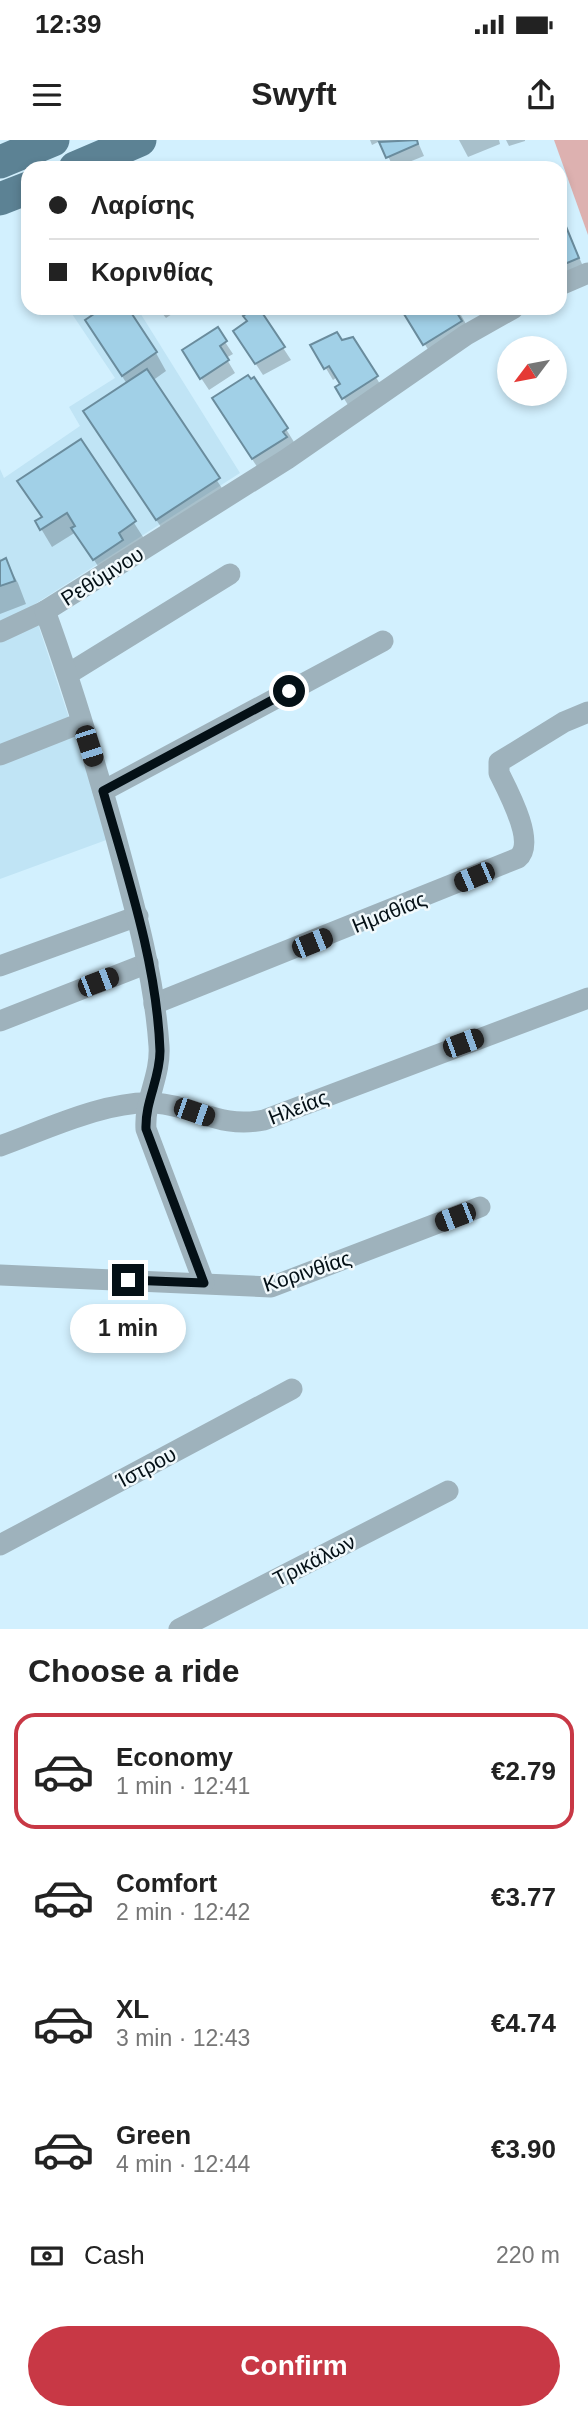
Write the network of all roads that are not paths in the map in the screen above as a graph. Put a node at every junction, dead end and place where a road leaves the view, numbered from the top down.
1 (53, 140) edge
2 (140, 140) edge
3 (91, 161) edge
4 (0, 162) edge
5 (21, 191) edge
6 (0, 199) edge
7 (588, 273) edge
8 (567, 282) edge
9 (502, 315) edge
10 (230, 574) dead end
11 (45, 611) junction
12 (0, 632) edge
13 (383, 641) dead end
14 (68, 674) junction
15 (588, 712) edge
16 (81, 723) junction
17 (0, 755) edge
18 (103, 791) junction
19 (138, 916) junction
20 (148, 963) junction
21 (0, 966) edge
22 (588, 998) edge
23 (154, 1004) junction
24 (0, 1021) edge
25 (148, 1103) junction
26 (0, 1146) edge
27 (480, 1208) dead end
28 (0, 1275) edge
29 (204, 1283) junction
30 (292, 1389) dead end
31 (448, 1491) dead end
32 (0, 1545) edge
33 (179, 1629) edge

1 - 4 main road
2 - 3 main road
5 - 6 main road
7 - 8 street
9 - 11 street, Ρεθύμνου
10 - 14 street
11 - 12 street
11 - 14 street, Ρεθύμνου
13 - 18 street
14 - 16 street, Ρεθύμνου
15 - 23 street, Ημαθίας
16 - 17 street
16 - 18 street, Ρεθύμνου
18 - 19 street, Ρεθύμνου
19 - 20 street, Ρεθύμνου
19 - 21 street
20 - 23 street, Ρεθύμνου
20 - 24 street
22 - 25 street, Ηλείας
23 - 25 street, Ρεθύμνου
25 - 26 street, Ηλείας
25 - 29 street, Ρεθύμνου
27 - 29 street, Κορινθίας
28 - 29 street, Κορινθίας
30 - 32 street, Ίστρου
31 - 33 street, Τρικάλων

